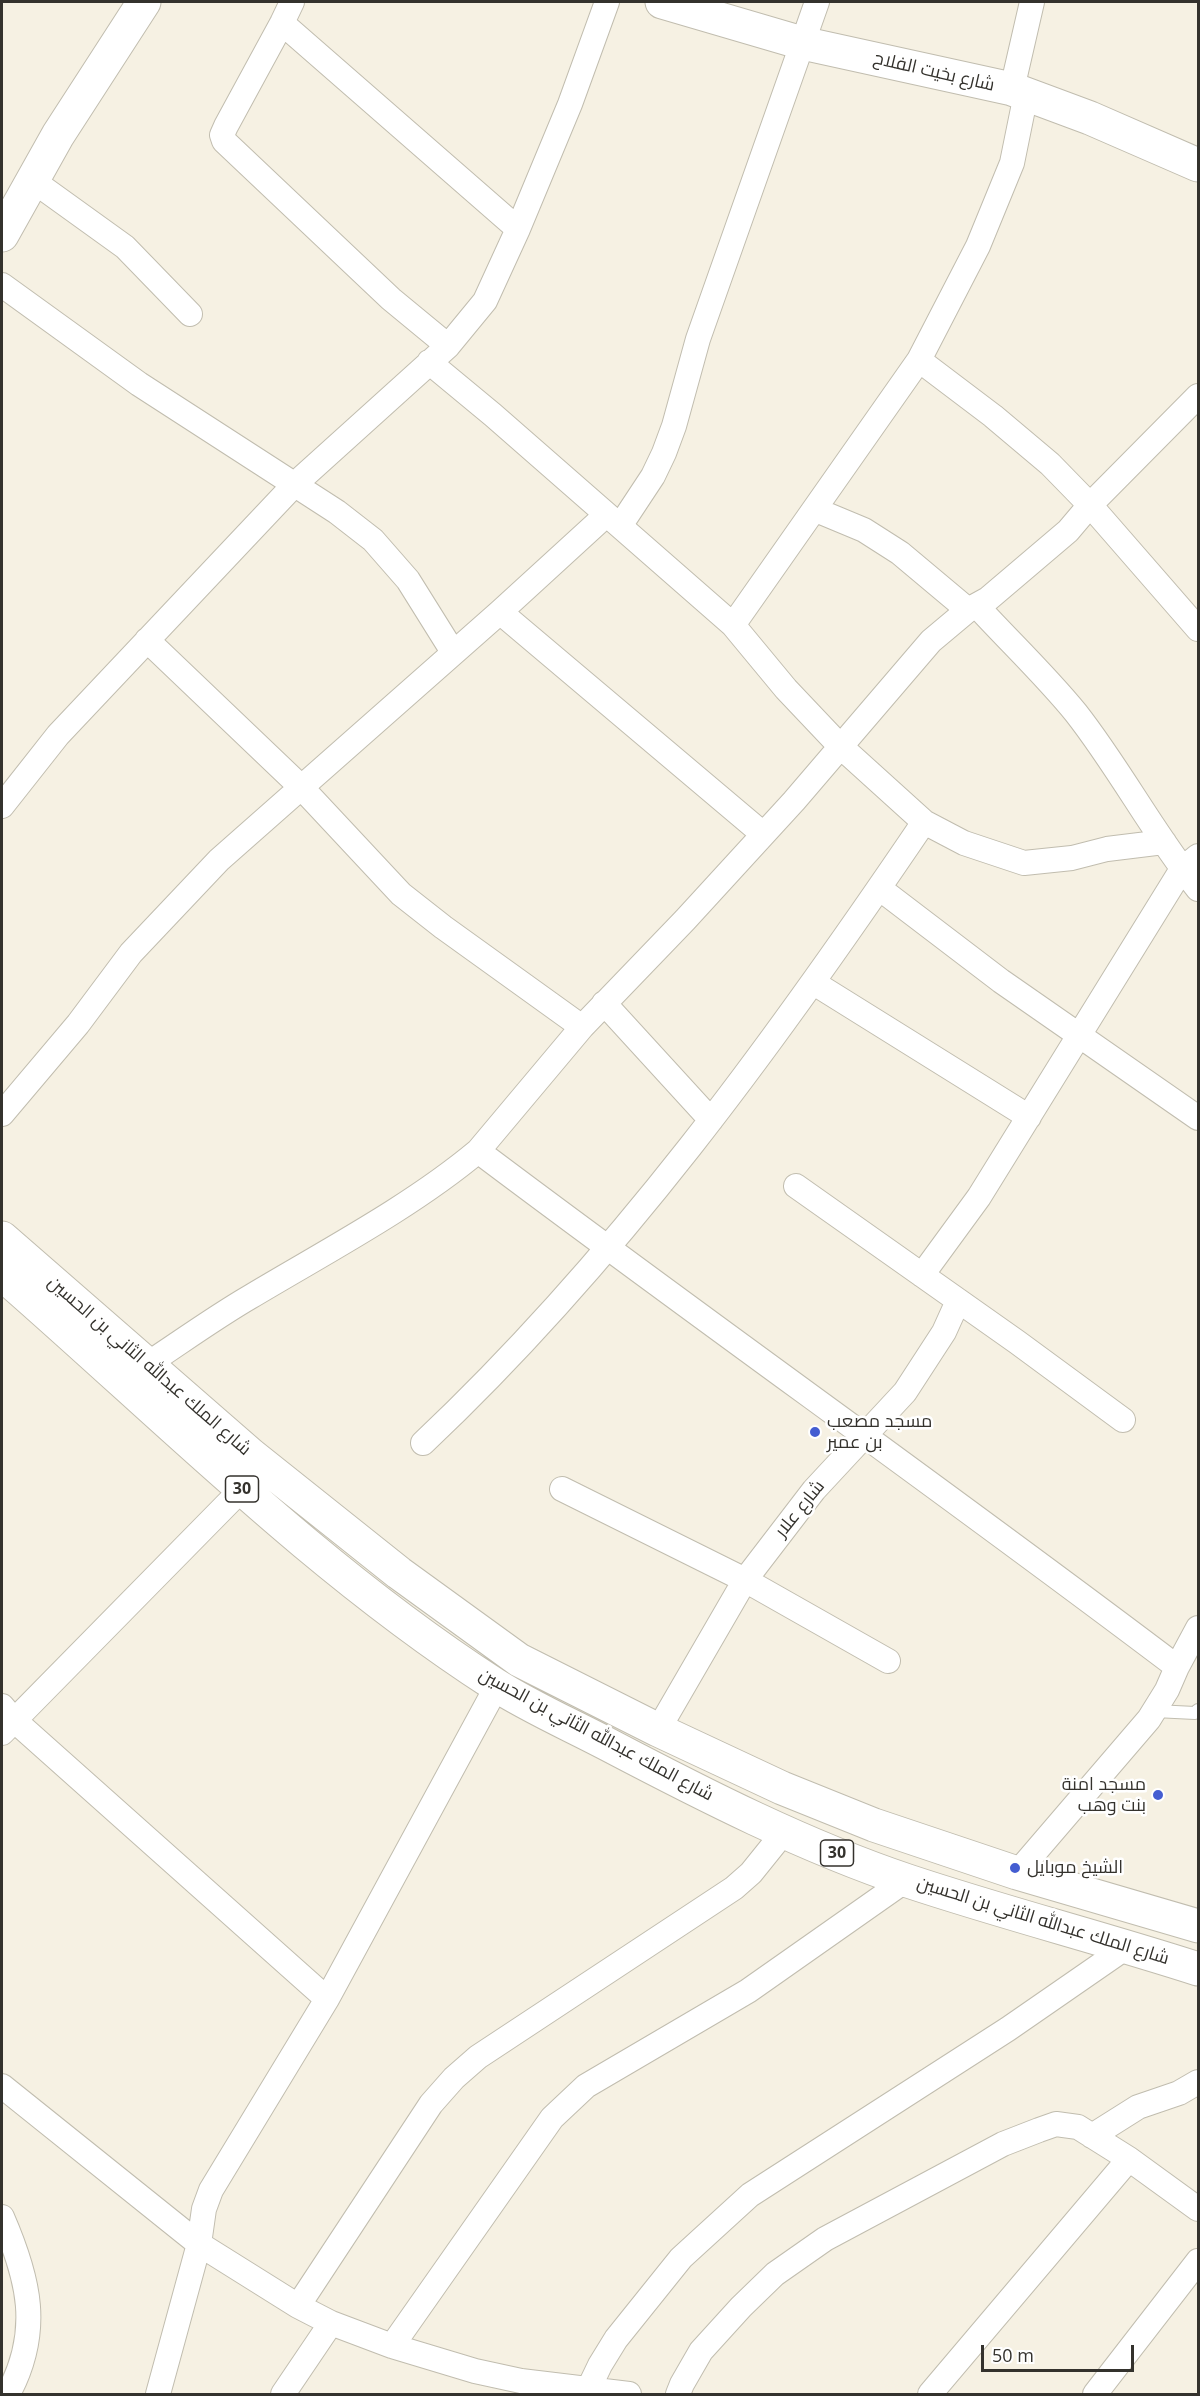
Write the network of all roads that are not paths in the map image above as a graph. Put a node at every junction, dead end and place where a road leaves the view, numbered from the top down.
1 (144, 2) edge
2 (607, 2) edge
3 (662, 2) edge
4 (817, 2) edge
5 (1032, 2) edge
6 (287, 12) edge
7 (802, 43) junction
8 (1019, 92) junction
9 (1198, 165) edge
10 (32, 180) junction
11 (518, 229) junction
12 (2, 235) edge
13 (2, 285) edge
14 (190, 314) dead end
15 (448, 346) junction
16 (919, 360) junction
17 (429, 362) junction
18 (1198, 396) edge
19 (294, 485) junction
20 (1089, 506) junction
21 (816, 510) junction
22 (613, 521) junction
23 (972, 608) junction
24 (500, 612) junction
25 (1196, 619) edge
26 (734, 625) junction
27 (147, 640) junction
28 (453, 652) junction
29 (840, 746) junction
30 (301, 787) junction
31 (2, 806) edge
32 (924, 822) junction
33 (763, 834) junction
34 (1164, 842) junction
35 (1190, 862) edge
36 (879, 888) junction
37 (1198, 889) edge
38 (813, 983) junction
39 (604, 1003) junction
40 (582, 1027) junction
41 (1079, 1034) junction
42 (2, 1114) edge
43 (1029, 1117) junction
44 (1198, 1118) edge
45 (711, 1120) junction
46 (478, 1151) junction
47 (796, 1186) dead end
48 (2, 1238) edge
49 (606, 1248) junction
50 (922, 1275) junction
51 (23, 1280) edge
52 (958, 1300) junction
53 (93, 1336) junction
54 (146, 1365) junction
55 (1123, 1420) dead end
56 (864, 1437) junction
57 (423, 1443) dead end
58 (242, 1489) junction
59 (562, 1489) dead end
60 (745, 1580) junction
61 (1198, 1628) edge
62 (888, 1661) dead end
63 (1177, 1667) junction
64 (497, 1686) junction
65 (1198, 1710) edge
66 (1155, 1711) junction
67 (6, 1720) edge
68 (658, 1730) junction
69 (784, 1832) junction
70 (1017, 1873) junction
71 (906, 1880) junction
72 (1198, 1926) edge
73 (1128, 1946) junction
74 (1198, 1969) edge
75 (327, 1999) junction
76 (1198, 2082) edge
77 (2, 2086) edge
78 (1092, 2136) junction
79 (1129, 2159) junction
80 (1198, 2209) edge
81 (2, 2217) edge
82 (199, 2244) junction
83 (1198, 2261) edge
84 (298, 2306) junction
85 (331, 2323) junction
86 (392, 2346) junction
87 (572, 2389) edge
88 (8, 2394) edge
89 (158, 2394) edge
90 (283, 2394) edge
91 (628, 2394) edge
92 (678, 2394) edge
93 (930, 2394) edge
94 (1095, 2394) edge

1 - 10 main road
2 - 11 street
3 - 7 main road, شارع بخيت الفلاح
4 - 7 street
5 - 8 street
6 - 11 street
6 - 15 street
7 - 8 main road, شارع بخيت الفلاح
7 - 22 street
8 - 9 main road, شارع بخيت الفلاح
8 - 16 street
10 - 12 main road
10 - 14 street
11 - 15 street
13 - 19 street
15 - 17 street
16 - 20 street
16 - 21 street
17 - 19 street
17 - 22 street
18 - 20 street
19 - 27 street
19 - 28 street
20 - 23 street
20 - 25 street
21 - 23 street
21 - 26 street
22 - 24 street
22 - 26 street
23 - 29 street
23 - 34 street
24 - 28 street
24 - 33 street
26 - 29 street
27 - 30 street
27 - 31 street
28 - 30 street
29 - 32 street
29 - 33 street
30 - 40 street
30 - 42 street
32 - 34 street
32 - 36 street
33 - 39 street
34 - 35 street
35 - 37 street
35 - 41 street
36 - 38 street
36 - 41 street
38 - 43 street
38 - 45 street
39 - 40 street
39 - 45 street
40 - 46 street
41 - 43 street
41 - 44 street
43 - 50 street
45 - 49 street
46 - 49 street
46 - 54 street
47 - 50 street
48 - 51 main road, شارع الملك عبدالله الثاني بن الحسين / 30
49 - 56 street
49 - 57 street
50 - 52 street
51 - 53 main road, شارع الملك عبدالله الثاني بن الحسين / 30
52 - 55 street
52 - 56 street, شارع علار
53 - 54 main road, شارع الملك عبدالله الثاني بن الحسين / 30
53 - 58 main road, شارع الملك عبدالله الثاني بن الحسين / 30
54 - 68 main road, شارع الملك عبدالله الثاني بن الحسين / 30
56 - 60 street, شارع علار
56 - 63 street
58 - 64 main road, شارع الملك عبدالله الثاني بن الحسين / 30
58 - 67 street
59 - 60 street
60 - 62 street
60 - 68 street, شارع علار
61 - 63 street
63 - 66 street
64 - 69 main road, شارع الملك عبدالله الثاني بن الحسين / 30
64 - 75 street
65 - 66 lane
66 - 70 street
67 - 75 street
68 - 70 main road, شارع الملك عبدالله الثاني بن الحسين / 30
69 - 71 main road, شارع الملك عبدالله الثاني بن الحسين / 30
69 - 84 street
70 - 72 main road, شارع الملك عبدالله الثاني بن الحسين / 30
71 - 73 main road, شارع الملك عبدالله الثاني بن الحسين / 30
71 - 86 street
73 - 74 main road, شارع الملك عبدالله الثاني بن الحسين / 30
73 - 87 street
75 - 82 street
76 - 78 street
77 - 82 street
78 - 79 street
78 - 92 street
79 - 80 street
79 - 93 street
81 - 88 street
82 - 84 street
82 - 89 street
83 - 94 street
84 - 85 street
85 - 86 street
85 - 90 street
86 - 87 street
87 - 91 street

